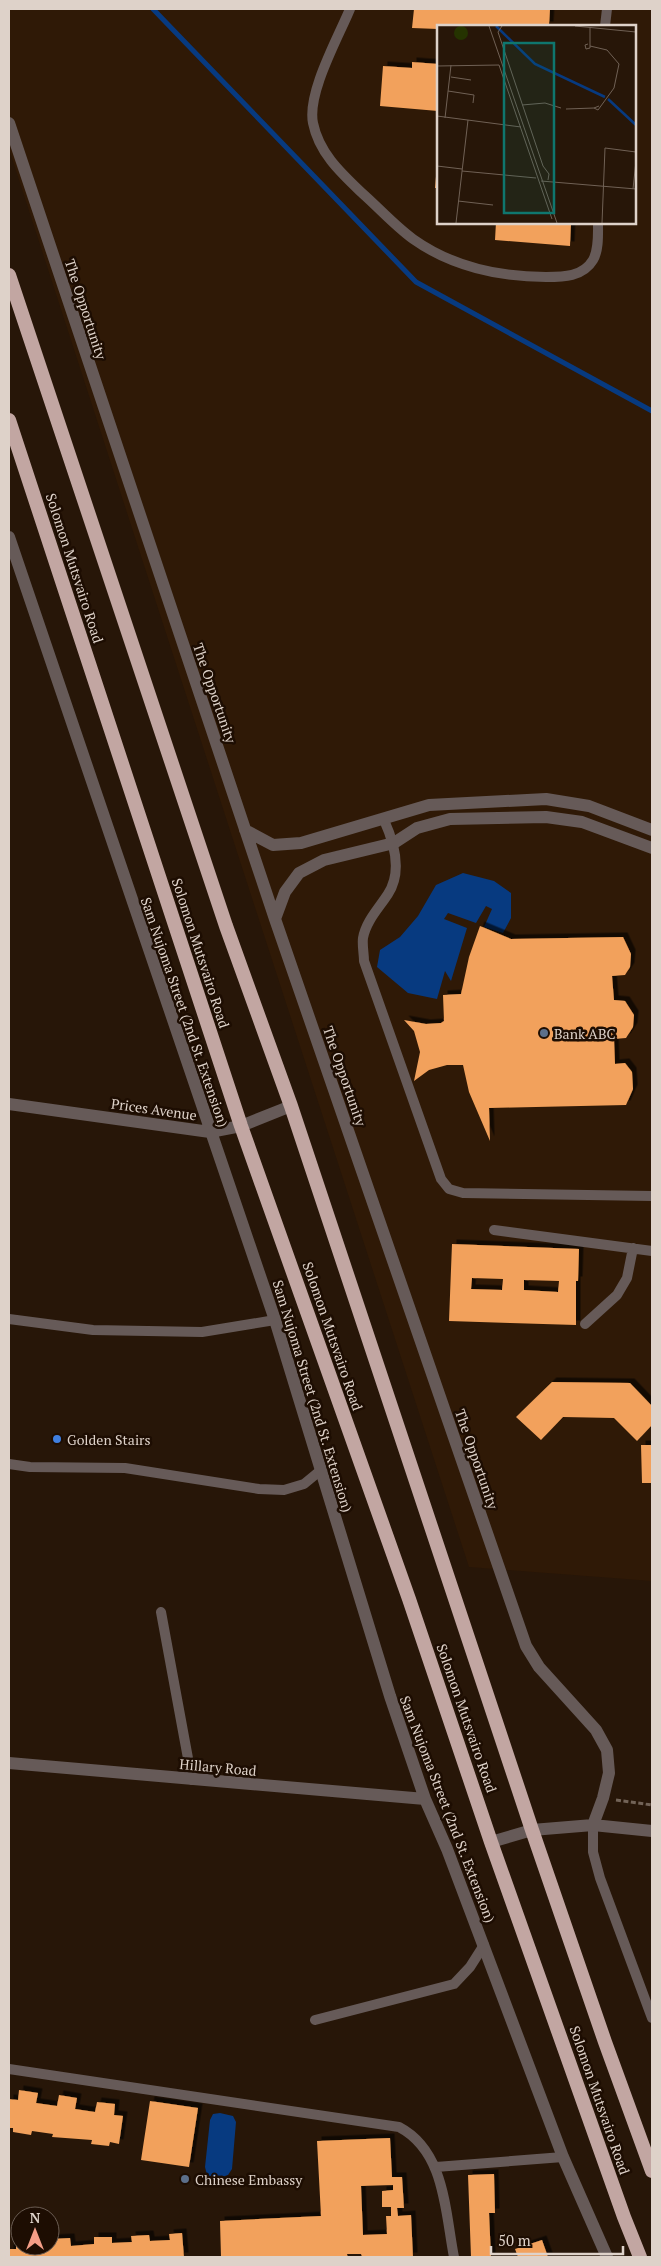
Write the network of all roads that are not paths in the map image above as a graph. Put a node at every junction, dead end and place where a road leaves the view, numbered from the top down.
1 (350, 9) edge
2 (607, 9) edge
3 (605, 25) edge
4 (9, 123) edge
5 (598, 224) edge
6 (9, 275) edge
7 (9, 420) edge
8 (9, 537) edge
9 (384, 820) junction
10 (245, 830) junction
11 (652, 830) edge
12 (394, 843) junction
13 (652, 848) edge
14 (274, 919) junction
15 (9, 1104) edge
16 (291, 1106) junction
17 (241, 1126) junction
18 (210, 1132) junction
19 (652, 1196) edge
20 (494, 1230) dead end
21 (633, 1248) junction
22 (652, 1251) edge
23 (9, 1319) edge
24 (274, 1320) junction
25 (585, 1324) dead end
26 (9, 1464) edge
27 (321, 1470) junction
28 (161, 1612) dead end
29 (9, 1763) edge
30 (192, 1780) junction
31 (426, 1799) junction
32 (593, 1825) junction
33 (532, 1830) junction
34 (652, 1831) edge
35 (491, 1842) junction
36 (484, 1945) junction
37 (652, 2018) edge
38 (315, 2020) dead end
39 (9, 2069) edge
40 (563, 2157) junction
41 (436, 2167) junction
42 (652, 2171) edge
43 (454, 2257) edge
44 (607, 2257) edge
45 (640, 2257) edge

1 - 5 lane
2 - 3 lane
4 - 10 street, The Opportunity
6 - 16 highway
7 - 17 highway, Solomon Mutsvairo Road
8 - 18 street, Sam Nujoma Street (2nd St. Extension)
9 - 10 street
9 - 11 street
9 - 12 lane
10 - 14 street, The Opportunity
12 - 13 street
12 - 14 street
12 - 19 lane
14 - 32 street, The Opportunity
15 - 18 street, Prices Avenue
16 - 17 street, Prices Avenue
16 - 33 highway
17 - 18 street, Prices Avenue
17 - 35 highway, Solomon Mutsvairo Road
18 - 24 street, Sam Nujoma Street (2nd St. Extension)
20 - 21 lane
21 - 22 lane
21 - 25 lane
23 - 24 lane
24 - 27 street, Sam Nujoma Street (2nd St. Extension)
26 - 27 lane
27 - 31 street, Sam Nujoma Street (2nd St. Extension)
28 - 30 lane
29 - 30 street, Hillary Road
30 - 31 street, Hillary Road
31 - 36 street, Sam Nujoma Street (2nd St. Extension)
32 - 33 street
32 - 34 street
32 - 37 lane, The Opportunity
33 - 35 street
33 - 42 highway
35 - 45 highway, Solomon Mutsvairo Road
36 - 38 lane
36 - 40 street, Sam Nujoma Street (2nd St. Extension)
39 - 41 lane
40 - 41 lane
40 - 44 street, Sam Nujoma Street (2nd St. Extension)
41 - 43 lane

